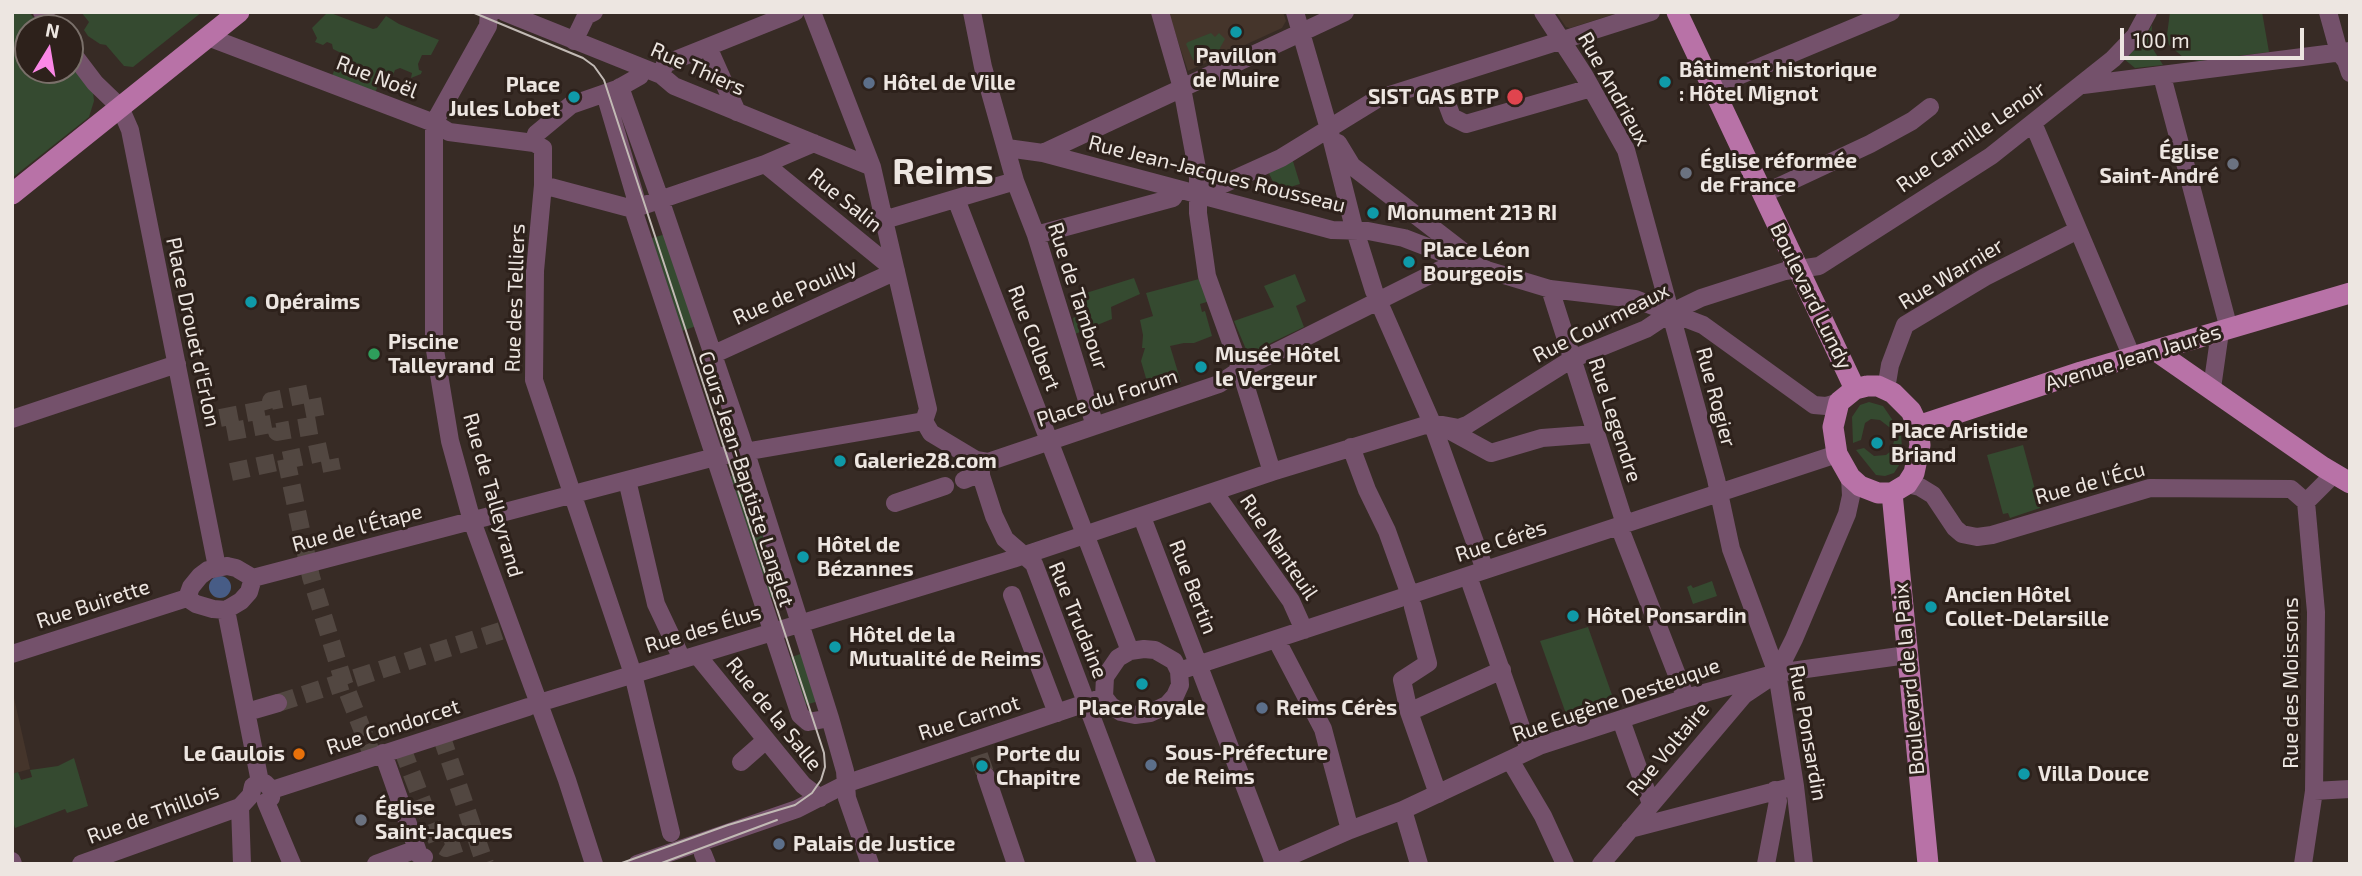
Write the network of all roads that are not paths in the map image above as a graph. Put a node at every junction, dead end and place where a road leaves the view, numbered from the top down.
1 (239, 12) edge
2 (489, 12) edge
3 (504, 12) edge
4 (594, 12) edge
5 (795, 12) edge
6 (812, 12) edge
7 (972, 12) edge
8 (1160, 12) edge
9 (1295, 12) edge
10 (1345, 12) edge
11 (1543, 12) edge
12 (1651, 12) edge
13 (1677, 12) edge
14 (1891, 12) edge
15 (2148, 12) edge
16 (2328, 12) edge
17 (1301, 33) junction
18 (208, 37) junction
19 (574, 40) junction
20 (1562, 40) junction
21 (708, 47) junction
22 (2344, 52) edge
23 (84, 68) edge
24 (642, 71) dead end
25 (2350, 74) edge
26 (661, 75) junction
27 (2162, 76) junction
28 (1438, 80) junction
29 (2082, 86) junction
30 (1182, 88) junction
31 (1591, 88) junction
32 (1712, 88) junction
33 (612, 91) junction
34 (120, 107) junction
35 (1930, 107) dead end
36 (737, 112) junction
37 (434, 123) junction
38 (2033, 124) junction
39 (1329, 129) junction
40 (534, 143) junction
41 (814, 143) junction
42 (1007, 148) junction
43 (1043, 153) junction
44 (765, 164) junction
45 (872, 167) junction
46 (1015, 181) junction
47 (542, 185) junction
48 (1178, 189) junction
49 (12, 194) edge
50 (1763, 194) junction
51 (1199, 195) junction
52 (660, 199) junction
53 (956, 199) junction
54 (636, 207) junction
55 (667, 219) junction
56 (884, 220) junction
57 (640, 227) junction
58 (2078, 230) junction
59 (1355, 231) junction
60 (1036, 235) junction
61 (1797, 269) junction
62 (896, 271) junction
63 (1487, 271) junction
64 (1550, 289) junction
65 (2350, 293) edge
66 (1378, 301) junction
67 (1670, 313) junction
68 (2224, 331) junction
69 (2156, 351) junction
70 (712, 355) junction
71 (2133, 357) junction
72 (1572, 359) junction
73 (177, 364) junction
74 (1240, 370) junction
75 (2212, 388) junction
76 (1886, 389) junction
77 (1847, 396) junction
78 (12, 419) edge
79 (923, 421) junction
80 (1438, 425) junction
81 (1095, 426) junction
82 (1918, 426) junction
83 (1595, 434) junction
84 (1050, 441) junction
85 (1352, 447) junction
86 (744, 451) junction
87 (1837, 454) junction
88 (711, 458) junction
89 (973, 471) junction
90 (1272, 472) junction
91 (1850, 477) junction
92 (2342, 478) edge
93 (627, 480) junction
94 (945, 486) dead end
95 (1899, 489) junction
96 (1214, 492) junction
97 (1719, 493) junction
98 (574, 494) junction
99 (2306, 502) junction
100 (895, 503) dead end
101 (472, 521) junction
102 (1144, 525) dead end
103 (1622, 525) junction
104 (1084, 536) junction
105 (1023, 556) junction
106 (217, 567) junction
107 (1477, 573) junction
108 (253, 578) junction
109 (1012, 595) dead end
110 (187, 598) junction
111 (1411, 601) junction
112 (226, 610) junction
113 (799, 624) junction
114 (1304, 630) junction
115 (772, 632) junction
116 (1276, 639) junction
117 (1130, 651) junction
118 (12, 654) edge
119 (1907, 655) junction
120 (689, 657) junction
121 (1198, 665) junction
122 (1502, 670) junction
123 (1179, 671) junction
124 (1777, 673) junction
125 (633, 674) junction
126 (1718, 689) junction
127 (1686, 698) junction
128 (1096, 700) junction
129 (278, 703) tunnel mouth
130 (1735, 704) junction
131 (533, 705) junction
132 (247, 712) junction
133 (1409, 712) junction
134 (1057, 713) junction
135 (830, 718) junction
136 (1621, 720) junction
137 (766, 740) junction
138 (1529, 750) junction
139 (383, 753) junction
140 (1510, 760) junction
141 (741, 762) dead end
142 (987, 780) tunnel mouth
143 (848, 783) junction
144 (1796, 786) junction
145 (2350, 789) edge
146 (1775, 790) junction
147 (2314, 790) junction
148 (1438, 794) junction
149 (258, 795) junction
150 (820, 798) junction
151 (1651, 804) junction
152 (1403, 810) junction
153 (1630, 829) junction
154 (1350, 830) junction
155 (671, 833) dead end
156 (703, 853) edge
157 (601, 859) edge
158 (1273, 863) edge
159 (81, 864) edge
160 (242, 864) edge
161 (292, 864) edge
162 (376, 864) edge
163 (637, 864) edge
164 (870, 864) edge
165 (1016, 864) edge
166 (1147, 864) edge
167 (1419, 864) edge
168 (1565, 864) edge
169 (1601, 864) edge
170 (1766, 864) edge
171 (1804, 864) edge
172 (1928, 864) edge
173 (2303, 864) edge

1 - 18 main road
2 - 37 street, Rue de Talleyrand
3 - 19 street, Rue Thiers
4 - 19 street
5 - 21 street
6 - 45 street
7 - 42 street, Rue de Tambour
8 - 30 street
9 - 17 street
10 - 17 street
11 - 20 street, Rue Andrieux
12 - 20 street
13 - 32 main road, Boulevard Lundy
14 - 32 street
15 - 29 street, Rue Camille Lenoir
16 - 22 street
17 - 30 street
17 - 39 street
18 - 34 main road
18 - 37 street, Rue Noël
19 - 26 street, Rue Thiers
20 - 28 street
20 - 31 street, Rue Andrieux
21 - 26 street
21 - 36 street
22 - 25 street
22 - 27 street
23 - 34 street
24 - 33 street
26 - 36 street, Rue Thiers
27 - 29 street
27 - 68 street
28 - 31 street
28 - 39 street
29 - 38 street, Rue Camille Lenoir
30 - 43 street
30 - 51 street
31 - 67 street, Rue Andrieux
32 - 50 main road, Boulevard Lundy
33 - 40 street
33 - 52 street, Cours Jean-Baptiste Langlet
33 - 54 street, Cours Jean-Baptiste Langlet
34 - 49 main road
34 - 73 street, Place Drouet d'Erlon
35 - 50 street
36 - 41 street, Rue Thiers
37 - 40 street, Rue Noël
37 - 101 street, Rue de Talleyrand
38 - 58 street
38 - 61 street, Rue Camille Lenoir
39 - 51 street
39 - 59 street
39 - 63 street
40 - 47 street, Rue des Telliers
41 - 44 street
41 - 45 street, Rue Thiers
42 - 43 street, Rue Jean-Jacques Rousseau
42 - 46 street, Rue de Tambour
43 - 48 street, Rue Jean-Jacques Rousseau
44 - 52 street
44 - 62 street, Rue Salin
45 - 56 street
46 - 53 street
46 - 60 street, Rue de Tambour
47 - 54 street
47 - 98 street, Rue des Telliers
48 - 51 street, Rue Jean-Jacques Rousseau
48 - 60 street
50 - 61 main road, Boulevard Lundy
51 - 59 street, Rue Jean-Jacques Rousseau
51 - 74 street
52 - 54 street
52 - 55 street, Cours Jean-Baptiste Langlet
53 - 56 street
53 - 84 street, Rue Colbert
54 - 57 street, Cours Jean-Baptiste Langlet
55 - 57 street
55 - 70 street, Cours Jean-Baptiste Langlet
56 - 62 street
57 - 88 street, Cours Jean-Baptiste Langlet
58 - 71 street
58 - 76 street, Rue Warnier
59 - 63 street, Rue Jean-Jacques Rousseau
59 - 66 street
60 - 81 street, Rue de Tambour
61 - 67 street, Rue Courmeaux
61 - 77 main road, Boulevard Lundy
62 - 70 street, Rue de Pouilly
62 - 79 street
63 - 64 street, Rue Jean-Jacques Rousseau
63 - 66 street
64 - 67 street, Rue Jean-Jacques Rousseau
64 - 72 street, Rue Legendre
65 - 68 main road, Avenue Jean Jaurès
66 - 74 street, Place du Forum
66 - 80 street
67 - 72 street, Rue Courmeaux
67 - 77 street, Rue Jean-Jacques Rousseau
67 - 97 street, Rue Rogier
68 - 69 main road, Avenue Jean Jaurès
68 - 75 street
69 - 71 main road, Avenue Jean Jaurès
69 - 75 main road
70 - 86 street, Cours Jean-Baptiste Langlet
71 - 82 main road, Avenue Jean Jaurès
72 - 80 street, Rue Courmeaux
72 - 83 street, Rue Legendre
73 - 78 street
73 - 106 street, Place Drouet d'Erlon
74 - 81 street, Place du Forum
74 - 90 street
75 - 92 main road
76 - 77 main road
76 - 82 main road
77 - 87 main road
79 - 86 street, Rue de l'Étape
79 - 89 street
80 - 83 street
80 - 85 street, Rue Courmeaux
80 - 107 street
81 - 84 street, Place du Forum
82 - 95 main road
83 - 103 street, Rue Legendre
84 - 89 street, Place du Forum
84 - 104 street, Rue Colbert
85 - 90 street, Rue Courmeaux
85 - 111 street
86 - 88 street, Rue de l'Étape
86 - 113 street, Cours Jean-Baptiste Langlet
87 - 91 main road
87 - 97 street, Rue Cérès
88 - 93 street, Rue de l'Étape
88 - 115 street, Cours Jean-Baptiste Langlet
89 - 105 street
90 - 96 street
91 - 95 main road
91 - 124 street
92 - 99 street
93 - 98 street, Rue de l'Étape
93 - 120 street, Rue de la Salle
94 - 100 street
95 - 99 street, Rue de l'Écu
95 - 119 main road, Boulevard de la Paix
96 - 104 street
96 - 114 street, Rue Nanteuil
97 - 103 street, Rue Cérès
97 - 124 street, Rue Ponsardin
98 - 101 street, Rue de l'Étape
98 - 125 street, Rue des Telliers
99 - 147 street, Rue des Moissons
101 - 108 street, Rue de l'Étape
101 - 131 street, Rue de Talleyrand
102 - 121 street, Rue Bertin
103 - 107 street, Rue Cérès
103 - 127 street, Rue Legendre
104 - 105 street
104 - 117 street, Rue Colbert
105 - 113 street, Rue des Élus
105 - 128 street, Rue Trudaine
106 - 108 street
106 - 110 street
107 - 111 street, Rue Cérès
107 - 122 street
108 - 112 street
109 - 134 street
110 - 112 street
110 - 118 street, Rue Buirette
111 - 114 street, Rue Cérès
111 - 133 street
112 - 132 street
113 - 115 street, Rue des Élus
113 - 135 street, Cours Jean-Baptiste Langlet
114 - 116 street, Rue Cérès
115 - 120 street, Rue des Élus
115 - 135 street, Cours Jean-Baptiste Langlet
116 - 121 street, Rue Cérès
116 - 154 street
117 - 123 street
117 - 128 street
119 - 124 street, Rue Eugène Desteuque
119 - 172 main road, Boulevard de la Paix
120 - 125 street, Rue des Élus
120 - 137 street, Rue de la Salle
121 - 123 street, Rue Cérès
121 - 158 street, Rue Bertin
122 - 133 street
122 - 138 street
123 - 128 street
124 - 126 street, Rue Eugène Desteuque
124 - 130 street, Rue Voltaire
124 - 144 street, Rue Ponsardin
125 - 131 street, Rue des Élus
125 - 155 street, Rue des Telliers
126 - 127 street, Rue Eugène Desteuque
126 - 130 street
127 - 136 street, Rue Eugène Desteuque
128 - 134 street, Rue Carnot
128 - 166 street, Rue Trudaine
129 - 132 street
130 - 151 street, Rue Voltaire
131 - 139 street, Rue Condorcet
131 - 157 street, Rue de Talleyrand
132 - 149 street
133 - 148 street
134 - 143 street, Rue Carnot
135 - 143 street, Cours Jean-Baptiste Langlet
136 - 138 street, Rue Eugène Desteuque
136 - 151 street
137 - 141 street
137 - 150 street, Rue de la Salle
138 - 140 street, Rue Eugène Desteuque
139 - 149 street, Rue Condorcet
139 - 162 street
140 - 148 street, Rue Eugène Desteuque
140 - 168 street
142 - 165 street
143 - 150 street, Rue Carnot
143 - 164 street, Cours Jean-Baptiste Langlet
144 - 146 street
144 - 171 street, Rue Ponsardin
145 - 147 street
146 - 153 street
146 - 170 street
147 - 173 street, Rue des Moissons
148 - 152 street, Rue Eugène Desteuque
149 - 159 street, Rue de Thillois
149 - 160 street
149 - 161 street
150 - 156 street, Rue Carnot
151 - 153 street, Rue Voltaire
152 - 154 street, Rue Eugène Desteuque
152 - 167 street
153 - 169 street, Rue Voltaire
154 - 158 street, Rue Eugène Desteuque
156 - 163 street, Rue Carnot

